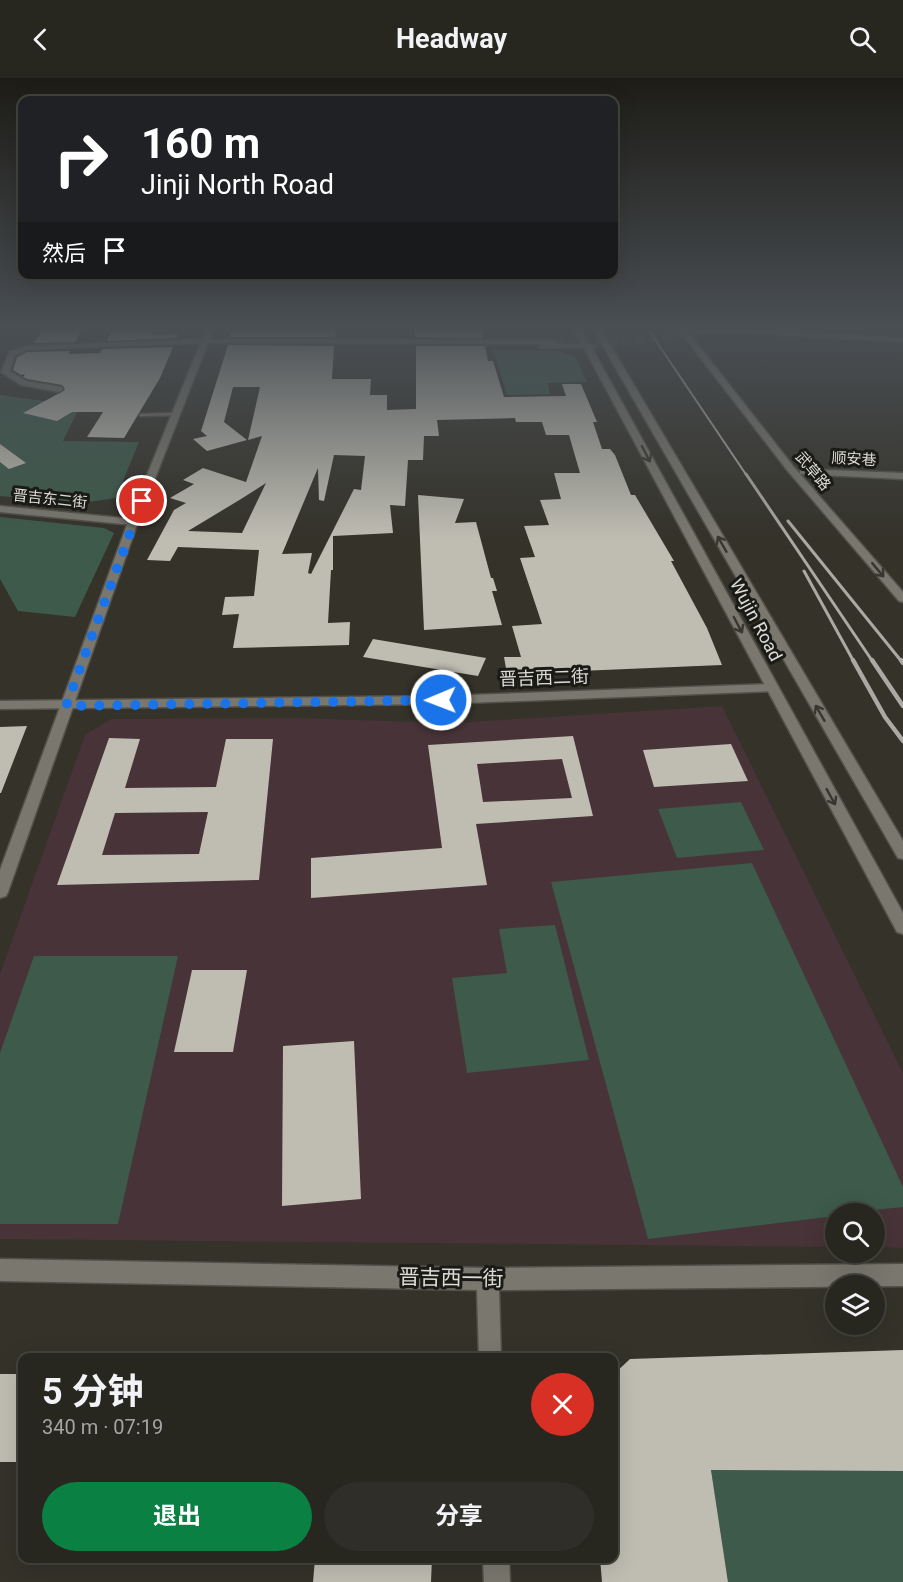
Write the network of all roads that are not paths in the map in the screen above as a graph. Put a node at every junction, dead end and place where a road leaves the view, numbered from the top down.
1 (182, 399) edge
2 (613, 399) edge
3 (638, 399) edge
4 (739, 399) edge
5 (744, 399) edge
6 (176, 414) junction
7 (141, 415) dead end
8 (803, 472) junction
9 (903, 476) edge
10 (0, 509) edge
11 (133, 522) junction
12 (903, 583) edge
13 (903, 599) edge
14 (772, 688) junction
15 (0, 705) edge
16 (66, 706) junction
17 (903, 854) edge
18 (0, 892) edge
19 (903, 928) edge
20 (0, 1270) edge
21 (903, 1275) edge
22 (488, 1279) junction
23 (490, 1353) edge
24 (496, 1563) edge
25 (497, 1582) edge

1 - 6 street
2 -> 14 street, Wujin Road
17 -> 3 street, Wujin Road
4 -> 13 street, 武草路
5 - 8 street, 武草路
6 - 7 lane
6 - 11 street
8 - 9 street, 顺安巷
8 - 12 street, 武草路
10 - 11 street, 晋吉东二街
11 - 16 street
14 - 16 street, 晋吉西二街
14 -> 19 street, Wujin Road
15 - 16 street, 晋吉西二街
16 - 18 street
20 - 22 street, 晋吉西一街
21 - 22 street, 晋吉西一街
22 - 23 street
24 - 25 street

